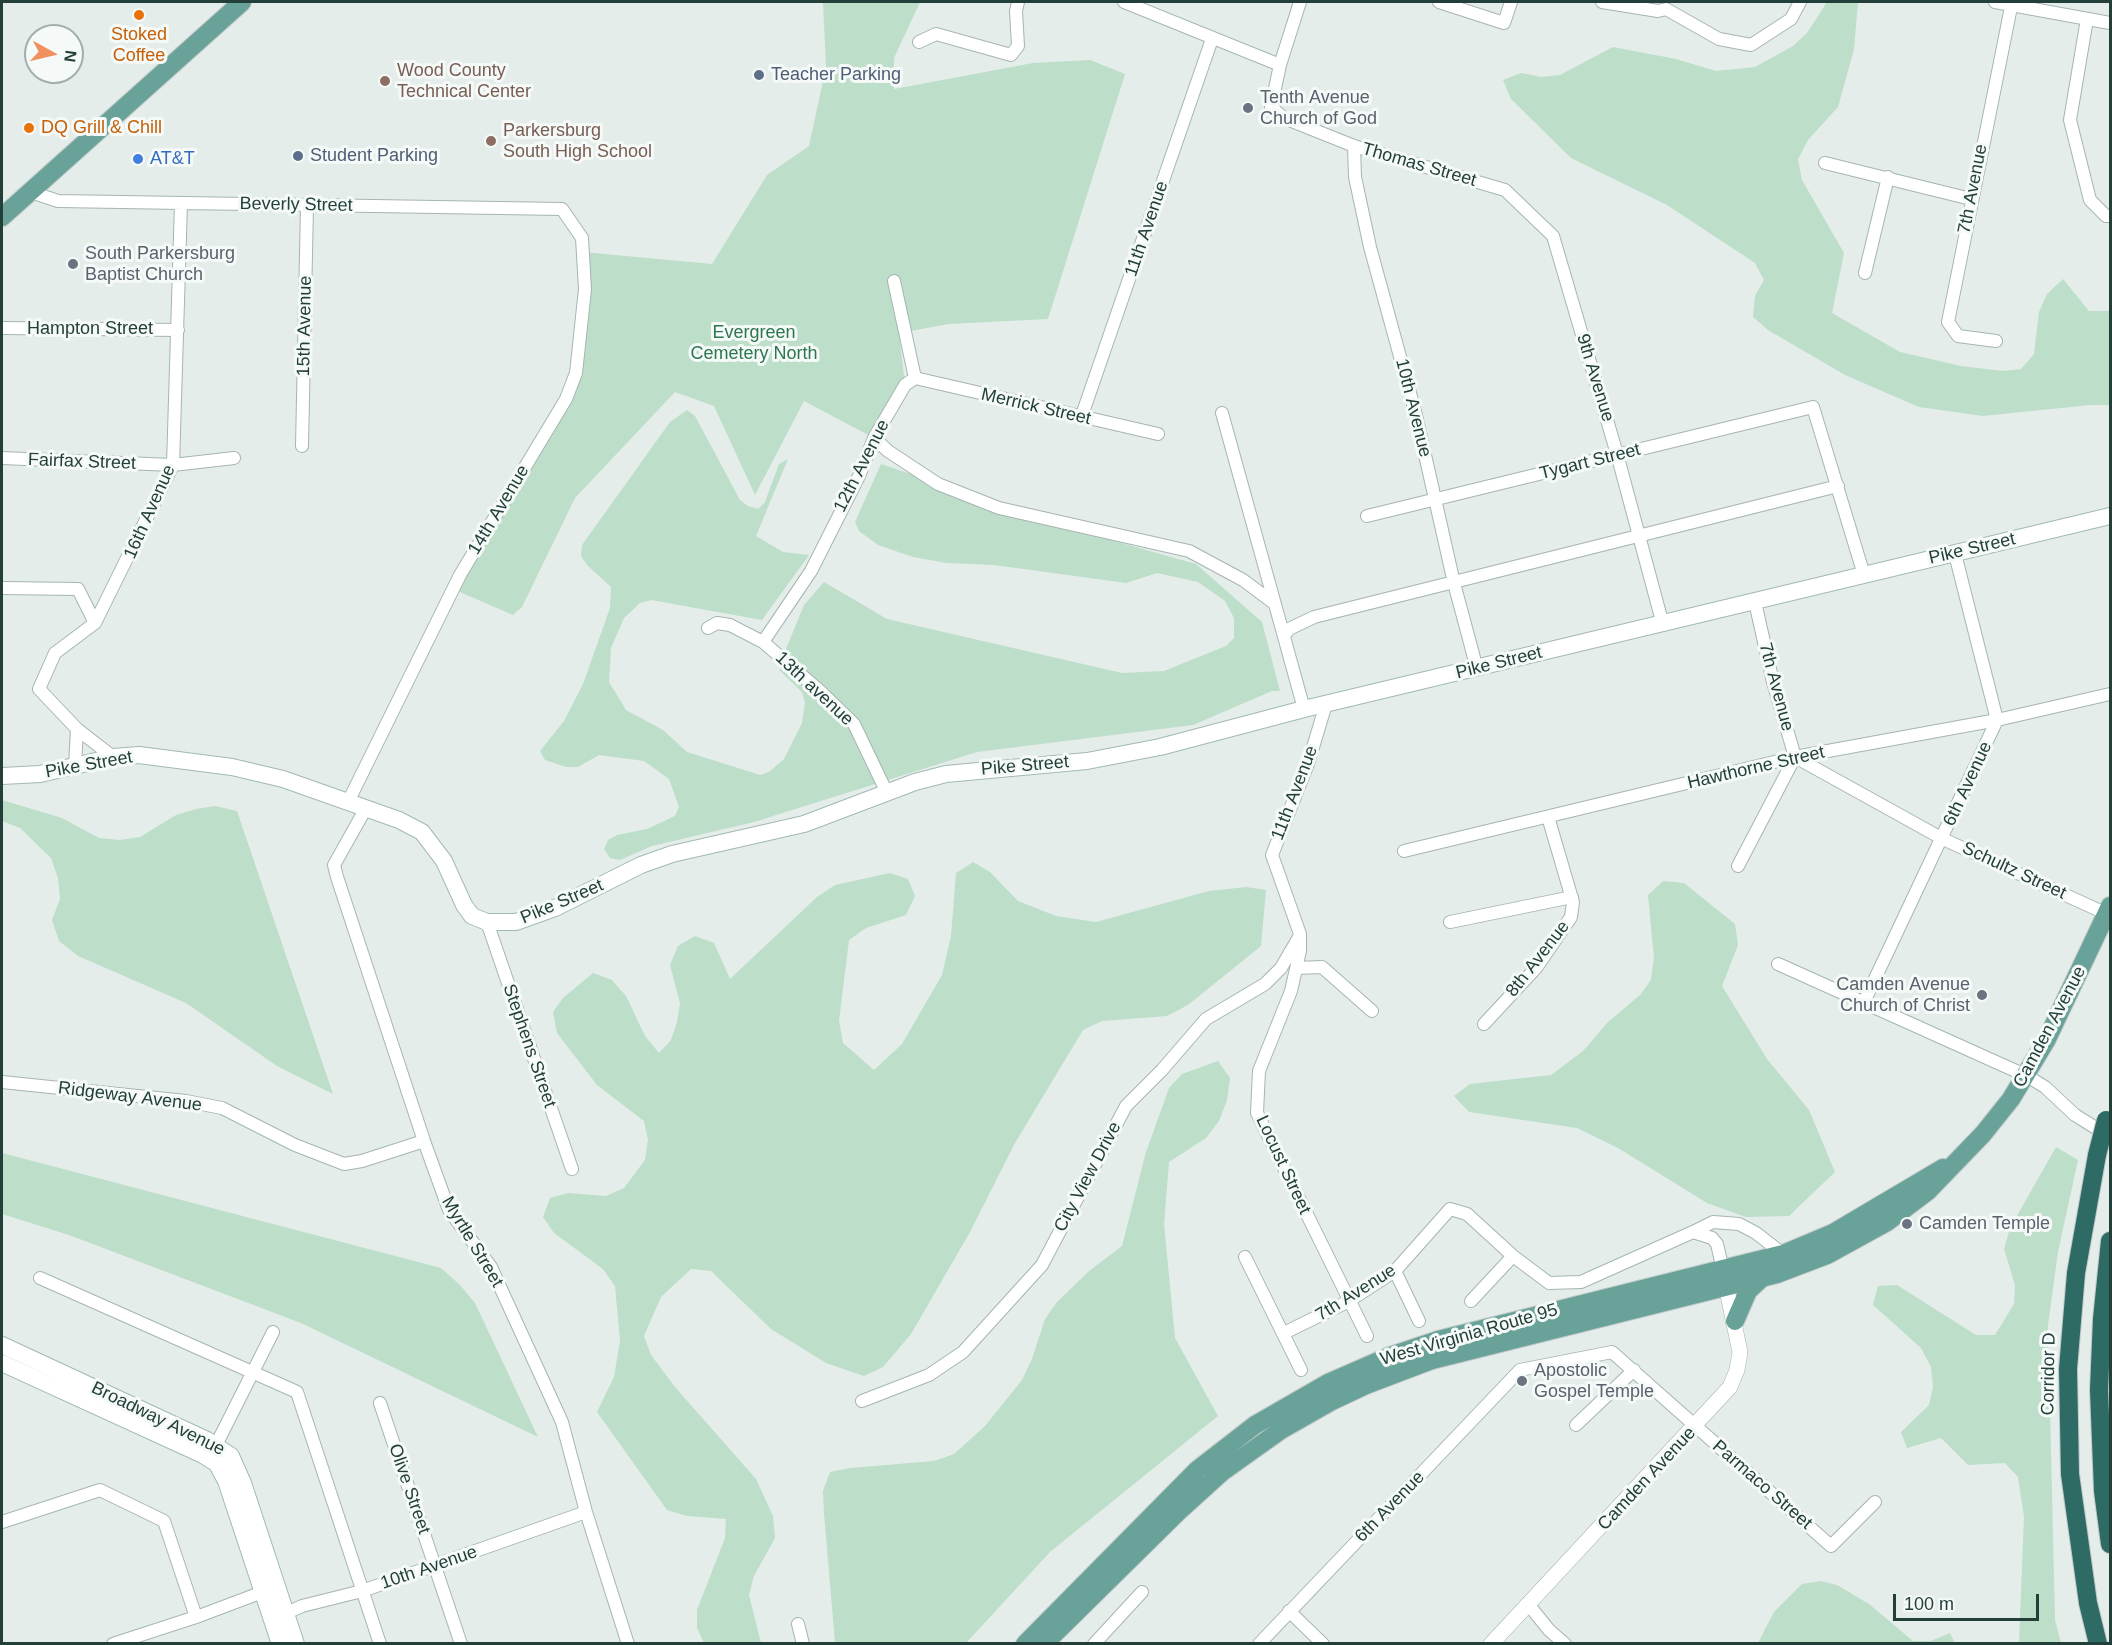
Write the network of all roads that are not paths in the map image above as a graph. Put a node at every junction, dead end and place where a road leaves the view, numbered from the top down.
1 (242, 2) edge
2 (1018, 2) edge
3 (1124, 2) edge
4 (1300, 2) edge
5 (1439, 2) edge
6 (1511, 2) edge
7 (1602, 2) edge
8 (1800, 2) edge
9 (1995, 2) edge
10 (2012, 3) edge
11 (2087, 19) junction
12 (2110, 23) edge
13 (1212, 39) junction
14 (919, 42) dead end
15 (1280, 65) junction
16 (1354, 146) junction
17 (1825, 163) dead end
18 (1888, 177) junction
19 (32, 192) junction
20 (1971, 199) junction
21 (181, 203) junction
22 (307, 206) junction
23 (562, 208) joint
24 (2110, 216) edge
25 (2, 217) edge
26 (1553, 236) joint
27 (1865, 273) dead end
28 (894, 281) dead end
29 (2, 328) edge
30 (178, 330) junction
31 (1996, 341) dead end
32 (915, 378) junction
33 (1222, 413) dead end
34 (1081, 418) junction
35 (1158, 434) dead end
36 (874, 438) junction
37 (302, 446) dead end
38 (1617, 454) junction
39 (2, 458) edge
40 (234, 458) dead end
41 (173, 465) junction
42 (1838, 486) junction
43 (1435, 501) junction
44 (1367, 516) dead end
45 (2110, 516) edge
46 (1638, 535) junction
47 (1955, 554) junction
48 (1864, 575) junction
49 (1454, 583) junction
50 (2, 588) edge
51 (1755, 602) junction
52 (1275, 604) junction
53 (95, 623) junction
54 (1663, 625) junction
55 (708, 628) dead end
56 (1284, 636) junction
57 (763, 642) junction
58 (1477, 669) junction
59 (2110, 694) edge
60 (1326, 704) junction
61 (1304, 709) junction
62 (1997, 720) junction
63 (77, 729) junction
64 (113, 757) junction
65 (1795, 757) junction
66 (75, 766) junction
67 (2, 777) edge
68 (887, 793) junction
69 (348, 802) junction
70 (366, 808) junction
71 (1548, 817) junction
72 (1943, 838) junction
73 (1404, 851) dead end
74 (1738, 866) dead end
75 (1572, 897) junction
76 (2109, 910) edge
77 (487, 922) junction
78 (1450, 922) dead end
79 (1300, 934) junction
80 (1300, 951) joint
81 (1778, 964) dead end
82 (1297, 968) junction
83 (1864, 1002) junction
84 (1372, 1011) dead end
85 (1484, 1024) dead end
86 (2027, 1076) junction
87 (2, 1082) edge
88 (2109, 1121) edge
89 (424, 1141) junction
90 (1951, 1164) junction
91 (572, 1169) dead end
92 (1693, 1232) junction
93 (2110, 1241) edge
94 (1783, 1254) junction
95 (1245, 1257) dead end
96 (1513, 1257) junction
97 (1395, 1271) junction
98 (40, 1278) dead end
99 (1763, 1278) junction
100 (1725, 1279) junction
101 (1349, 1301) junction
102 (1471, 1301) dead end
103 (1419, 1321) dead end
104 (1735, 1321) junction
105 (273, 1332) dead end
106 (1284, 1333) junction
107 (1367, 1336) dead end
108 (2, 1345) edge
109 (2, 1363) edge
110 (1301, 1370) dead end
111 (1520, 1370) joint
112 (1634, 1370) junction
113 (253, 1374) junction
114 (862, 1401) dead end
115 (380, 1403) dead end
116 (1576, 1425) dead end
117 (1695, 1427) junction
118 (212, 1451) junction
119 (1875, 1502) dead end
120 (586, 1512) junction
121 (2, 1521) edge
122 (2110, 1544) edge
123 (435, 1566) junction
124 (270, 1589) junction
125 (362, 1591) junction
126 (1142, 1592) dead end
127 (1528, 1604) junction
128 (1289, 1611) junction
129 (279, 1616) junction
130 (196, 1617) junction
131 (798, 1624) dead end
132 (114, 1644) edge
133 (280, 1644) edge
134 (296, 1644) edge
135 (380, 1644) edge
136 (461, 1644) edge
137 (628, 1644) edge
138 (803, 1644) edge
139 (1025, 1644) edge
140 (1044, 1644) edge
141 (1094, 1644) edge
142 (1259, 1644) edge
143 (1323, 1644) edge
144 (1491, 1644) edge
145 (1565, 1644) edge
146 (2098, 1644) edge

1 - 19 main road
2 - 14 street
3 - 13 street
4 - 15 street
5 - 6 street
7 - 8 street
9 - 10 street
10 - 11 street
10 - 20 street, 7th Avenue
11 - 12 street
11 - 24 street
13 - 15 street
13 - 34 street, 11th Avenue
15 - 16 street, Thomas Street
16 - 26 street, Thomas Street
16 - 43 street, 10th Avenue
17 - 18 street
18 - 20 street
18 - 27 street
19 - 21 street, Beverly Street
19 - 25 main road
20 - 31 street, 7th Avenue
21 - 22 street, Beverly Street
21 - 30 street, 16th Avenue
22 - 23 street, Beverly Street
22 - 37 street, 15th Avenue
23 - 69 street, 14th Avenue
26 - 38 street, 9th Avenue
28 - 32 street
29 - 30 street, Hampton Street
30 - 41 street, 16th Avenue
32 - 34 street, Merrick Street
32 - 36 street, 12th Avenue
33 - 52 street
34 - 35 street, Merrick Street
36 - 52 street
36 - 57 street, 12th Avenue
38 - 42 street, Tygart Street
38 - 43 street, Tygart Street
38 - 46 street, 9th Avenue
39 - 41 street, Fairfax Street
40 - 41 street, Fairfax Street
41 - 53 street, 16th Avenue
42 - 46 street
42 - 48 street
43 - 44 street, Tygart Street
43 - 49 street, 10th Avenue
45 - 47 main road, Pike Street
46 - 49 street
46 - 54 street, 9th Avenue
47 - 48 main road, Pike Street
47 - 62 street, 6th Avenue
48 - 51 main road, Pike Street
49 - 56 street
49 - 58 street, 10th Avenue
50 - 53 street
51 - 54 main road, Pike Street
51 - 65 street, 7th Avenue
52 - 56 street
53 - 63 street, 16th Avenue
54 - 58 main road, Pike Street
55 - 57 street, 13th avenue
56 - 61 street
57 - 68 street, 13th avenue
58 - 60 main road, Pike Street
59 - 62 street, Hawthorne Street
60 - 61 main road, Pike Street
60 - 79 street, 11th Avenue
61 - 68 main road, Pike Street
62 - 65 street, Hawthorne Street
62 - 72 street, 6th Avenue
63 - 64 street, 16th Avenue
63 - 66 street
64 - 66 main road, Pike Street
64 - 69 main road, Pike Street
65 - 71 street, Hawthorne Street
65 - 72 street, Schultz Street
65 - 74 street
66 - 67 main road, Pike Street
68 - 77 main road, Pike Street
69 - 70 main road, Pike Street
70 - 77 main road, Pike Street
70 - 89 street, Myrtle Street
71 - 73 street, Hawthorne Street
71 - 75 street, 8th Avenue
72 - 76 street, Schultz Street
72 - 83 street, 6th Avenue
75 - 78 street
75 - 85 street, 8th Avenue
76 - 86 main road, Camden Avenue
77 - 91 street, Stephens Street
79 - 80 street, 11th Avenue
79 - 114 street, City View Drive
80 - 82 street, Locust Street
81 - 83 street
82 - 84 street
82 - 101 street, Locust Street
83 - 86 street
86 - 88 street
86 - 90 main road, Camden Avenue
87 - 89 street, Ridgeway Avenue
88 - 146 highway, Corridor D, bridge
89 - 120 street, Myrtle Street
90 - 94 main road, Camden Avenue
90 - 99 main road, Camden Avenue
92 - 94 street
92 - 96 street
92 - 100 street
93 - 122 highway
94 - 100 main road, Camden Avenue
95 - 106 street
96 - 97 street, 7th Avenue
96 - 102 street
97 - 101 street, 7th Avenue
97 - 103 street
98 - 113 street
99 - 100 main road, Camden Avenue
99 - 104 main road
100 - 104 street, Camden Avenue
100 - 139 main road, West Virginia Route 95
100 - 140 main road, West Virginia Route 95
101 - 106 street, 7th Avenue
101 - 107 street, Locust Street
104 - 117 street, Camden Avenue
105 - 113 street
106 - 110 street
108 - 118 main road, Broadway Avenue
109 - 118 main road, Broadway Avenue
111 - 112 street, Parmaco Street
111 - 128 street, 6th Avenue
112 - 116 street
112 - 117 street, Parmaco Street
113 - 118 street
113 - 125 street
115 - 123 street, Olive Street
117 - 119 street, Parmaco Street
117 - 127 street, Camden Avenue
118 - 124 main road, Broadway Avenue
120 - 123 street, 10th Avenue
120 - 137 street, Myrtle Street
121 - 130 street
123 - 125 street, 10th Avenue
123 - 136 street, Olive Street
124 - 129 main road, Broadway Avenue
124 - 130 street
125 - 129 street, 10th Avenue
125 - 135 street
126 - 141 street
127 - 144 street, Camden Avenue
127 - 145 street
128 - 142 street, 6th Avenue
128 - 143 street
129 - 133 main road, Broadway Avenue
129 - 134 main road, Broadway Avenue
130 - 132 street
131 - 138 street

